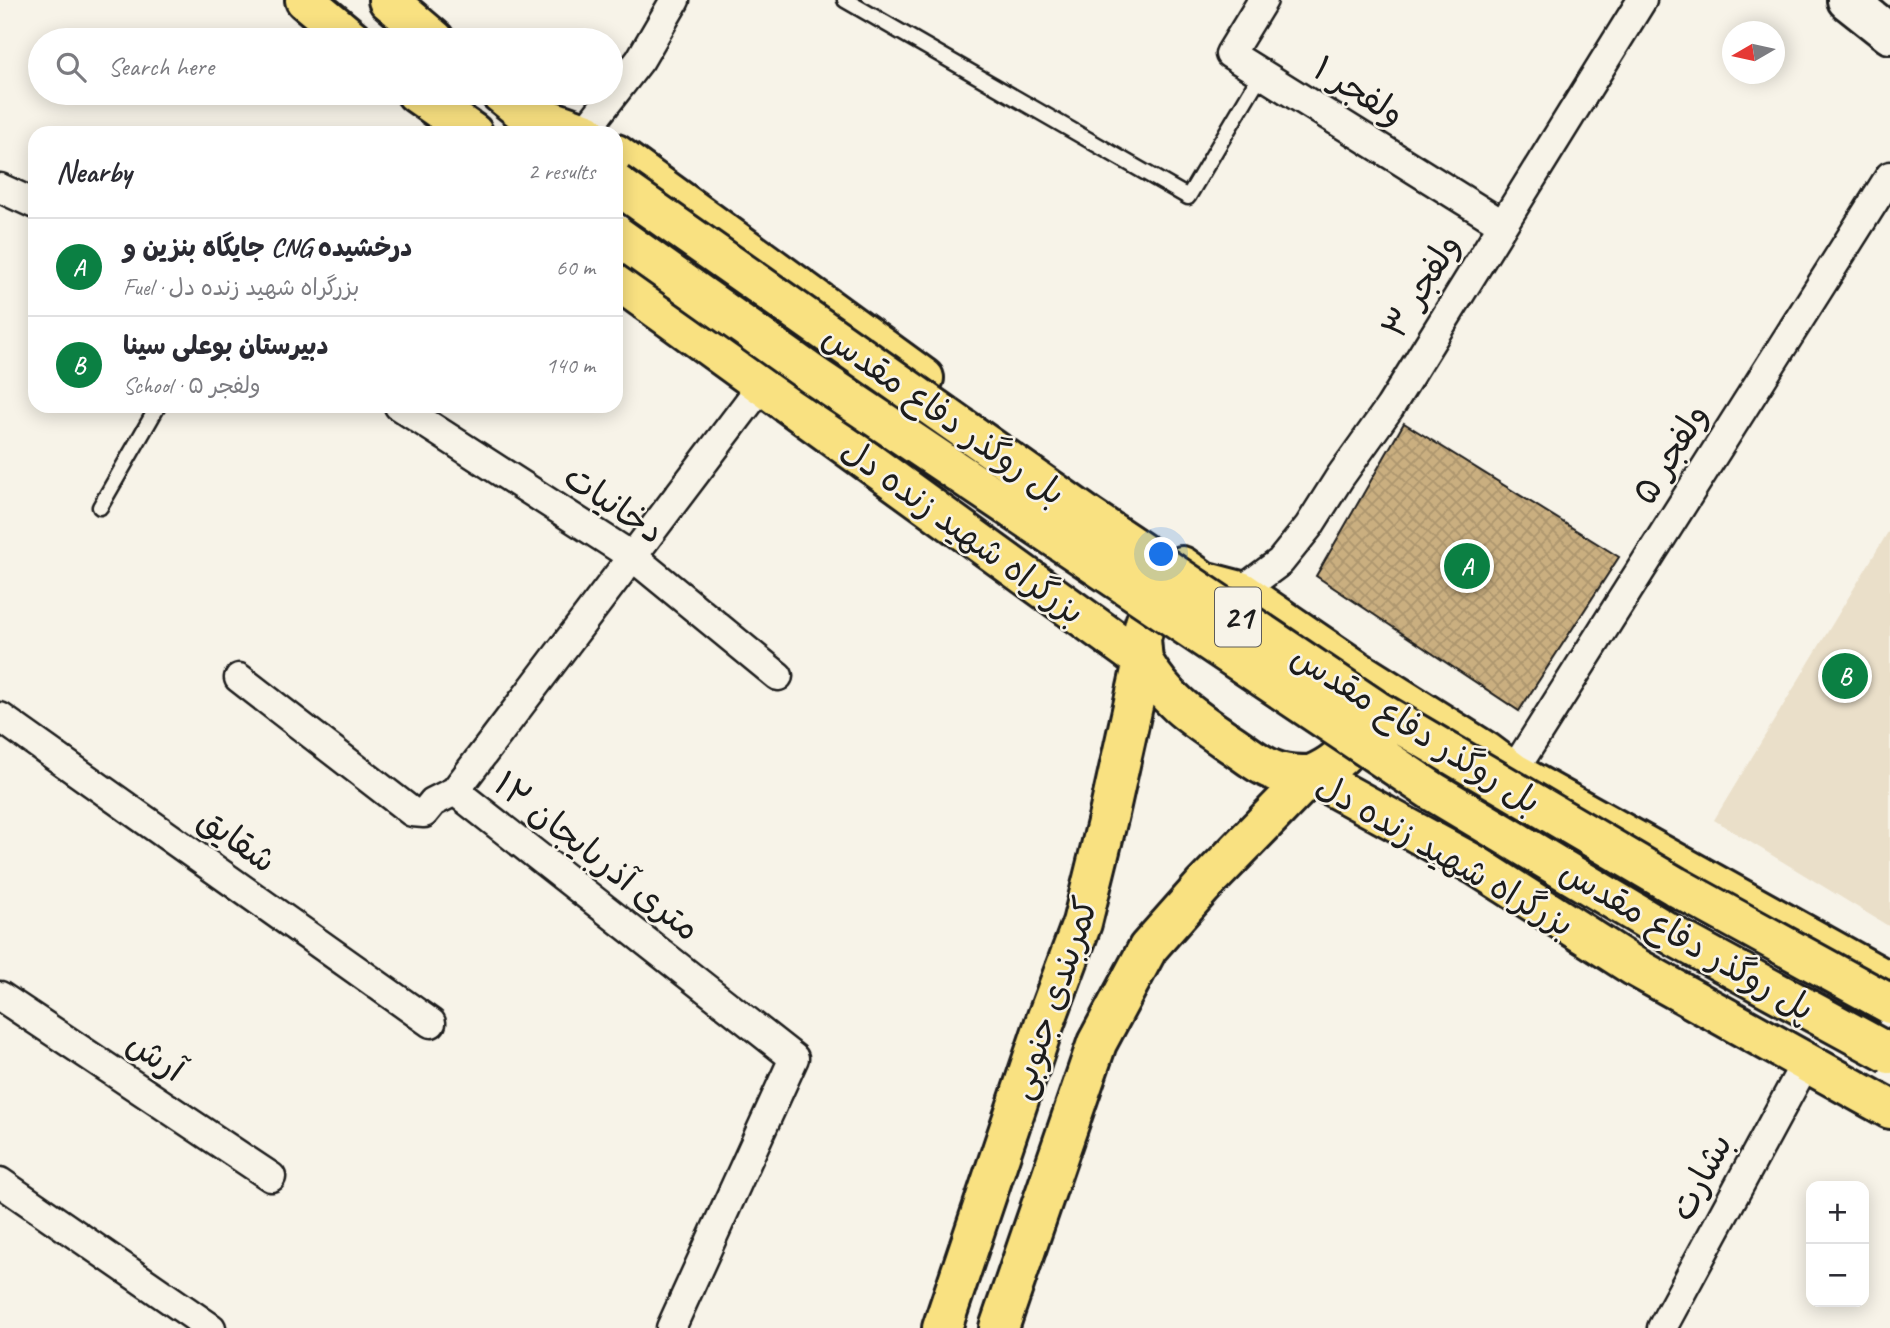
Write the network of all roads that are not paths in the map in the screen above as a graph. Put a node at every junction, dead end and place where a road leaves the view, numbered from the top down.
1 (305, 0) edge
2 (388, 0) edge
3 (675, 0) edge
4 (845, 0) edge
5 (1263, 0) edge
6 (1642, 0) edge
7 (1847, 0) edge
8 (339, 28) edge
9 (421, 28) edge
10 (1890, 34) edge
11 (623, 71) edge
12 (1261, 74) junction
13 (433, 105) edge
14 (571, 105) edge
15 (548, 120) edge
16 (463, 126) edge
17 (623, 159) edge
18 (1890, 176) edge
19 (0, 188) edge
20 (623, 189) edge
21 (28, 201) edge
22 (1502, 224) junction
23 (623, 240) edge
24 (623, 284) edge
25 (762, 385) junction
26 (154, 413) edge
27 (410, 413) edge
28 (1100, 506) junction
29 (100, 507) dead end
30 (633, 558) junction
31 (1203, 581) junction
32 (1241, 591) junction
33 (1054, 597) junction
34 (1143, 661) junction
35 (1354, 669) junction
36 (778, 676) dead end
37 (239, 678) dead end
38 (0, 717) edge
39 (1513, 772) junction
40 (1311, 775) junction
41 (456, 791) junction
42 (1477, 866) junction
43 (1890, 982) edge
44 (0, 996) edge
45 (1890, 1004) edge
46 (431, 1023) dead end
47 (1044, 1024) junction
48 (1097, 1043) junction
49 (1890, 1054) edge
50 (1806, 1062) junction
51 (1890, 1109) edge
52 (271, 1177) dead end
53 (0, 1182) edge
54 (211, 1328) edge
55 (671, 1328) edge
56 (942, 1328) edge
57 (999, 1328) edge
58 (1661, 1328) edge

1 - 8 main road
2 - 9 main road
3 - 11 street
4 - 12 lane
5 - 12 street, ولفجر ۱
6 - 22 street, ولفجر ۳
7 - 10 street
12 - 22 street, ولفجر ۱
13 - 16 main road
14 - 15 street
17 - 28 main road
18 - 39 street, ولفجر ۵
19 - 21 street
20 - 45 main road, بل روگذر دفاع مقدس / 21, bridge
22 - 32 street, ولفجر ۳
23 - 49 main road, پل روگذر دفاع مقدس / 21, bridge
24 - 25 main road, بزرگراه شهید زنده دل
25 - 30 street, ۱۲ متری آذربایجان
25 - 33 main road, بزرگراه شهید زنده دل
26 - 29 lane
27 - 30 street, دخانیات
28 - 31 main road
28 - 33 main road
30 - 36 street, دخانیات
30 - 41 street, ۱۲ متری آذربایجان
31 - 32 main road
31 - 34 main road
32 - 35 main road
33 - 34 main road, بزرگراه شهید زنده دل
34 - 40 main road, بزرگراه شهید زنده دل
34 - 47 main road, کمربندی جنوبی
35 - 39 main road
35 - 40 main road
37 - 41 street
38 - 46 street, شقایق
39 - 42 main road
39 - 43 main road
40 - 42 main road, بزرگراه شهید زنده دل
40 - 48 main road, کمربندی جنوبی
41 - 55 street, ۱۲ متری آذربایجان
42 - 50 main road, بزرگراه شهید زنده دل
44 - 52 street, آرش
47 - 48 main road
47 - 56 main road, کمربندی جنوبی
48 - 57 main road, کمربندی جنوبی
50 - 51 main road, بزرگراه شهید زنده دل
50 - 58 street, بشارت
53 - 54 street

